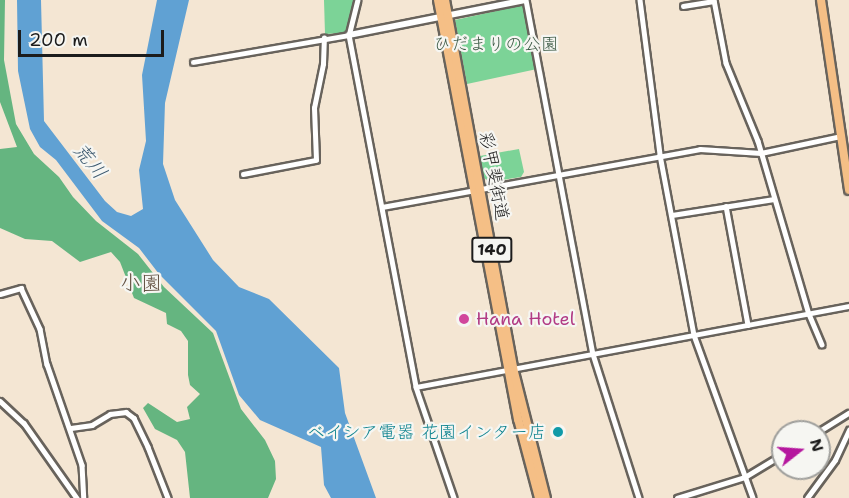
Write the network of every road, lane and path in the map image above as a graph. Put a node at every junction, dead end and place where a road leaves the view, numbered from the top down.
1 (358, 0) edge
2 (438, 0) edge
3 (445, 0) edge
4 (526, 0) edge
5 (640, 0) edge
6 (820, 0) edge
7 (714, 1) edge
8 (683, 6) dead end
9 (444, 15) junction
10 (349, 34) junction
11 (324, 38) junction
12 (193, 62) dead end
13 (841, 136) junction
14 (761, 153) junction
15 (660, 155) junction
16 (243, 174) dead end
17 (559, 175) junction
18 (477, 190) junction
19 (849, 190) edge
20 (774, 199) junction
21 (726, 206) junction
22 (382, 207) junction
23 (672, 215) junction
24 (0, 294) edge
25 (849, 306) edge
26 (809, 314) junction
27 (748, 325) junction
28 (694, 335) junction
29 (822, 344) dead end
30 (592, 354) junction
31 (510, 369) junction
32 (416, 387) junction
33 (0, 401) edge
34 (849, 413) edge
35 (831, 424) edge
36 (71, 428) junction
37 (849, 430) edge
38 (771, 461) edge
39 (745, 477) junction
40 (77, 498) edge
41 (84, 498) edge
42 (168, 498) edge
43 (454, 498) edge
44 (539, 498) edge
45 (546, 498) edge
46 (639, 498) edge
47 (677, 498) edge
48 (753, 498) edge
49 (807, 498) edge

1 - 10 street
2 - 9 highway, 彩甲斐街道 / 140
3 - 9 highway, 彩甲斐街道 / 140
4 - 9 street
4 - 17 street
5 - 15 street
6 - 13 highway
7 - 8 street
7 - 14 street
9 - 10 street
9 - 18 highway, 彩甲斐街道 / 140
10 - 11 street
10 - 22 street
11 - 12 street
11 - 16 street
13 - 14 street
13 - 19 highway
14 - 15 street
14 - 20 street
15 - 17 street
15 - 23 street
17 - 18 street
17 - 30 street
18 - 22 street
18 - 31 highway, 彩甲斐街道 / 140
20 - 21 street
20 - 26 street
21 - 23 street
21 - 27 street
22 - 32 street
23 - 28 street
24 - 36 street
25 - 26 street
26 - 27 street
26 - 29 street
27 - 28 street
28 - 30 street
28 - 39 street
30 - 31 street
30 - 46 street
31 - 32 street
31 - 44 highway, 彩甲斐街道 / 140
31 - 45 highway, 彩甲斐街道 / 140
32 - 43 street
33 - 40 street
34 - 35 street
36 - 41 street
36 - 42 street
37 - 49 street
38 - 39 street
39 - 47 street
39 - 48 street

